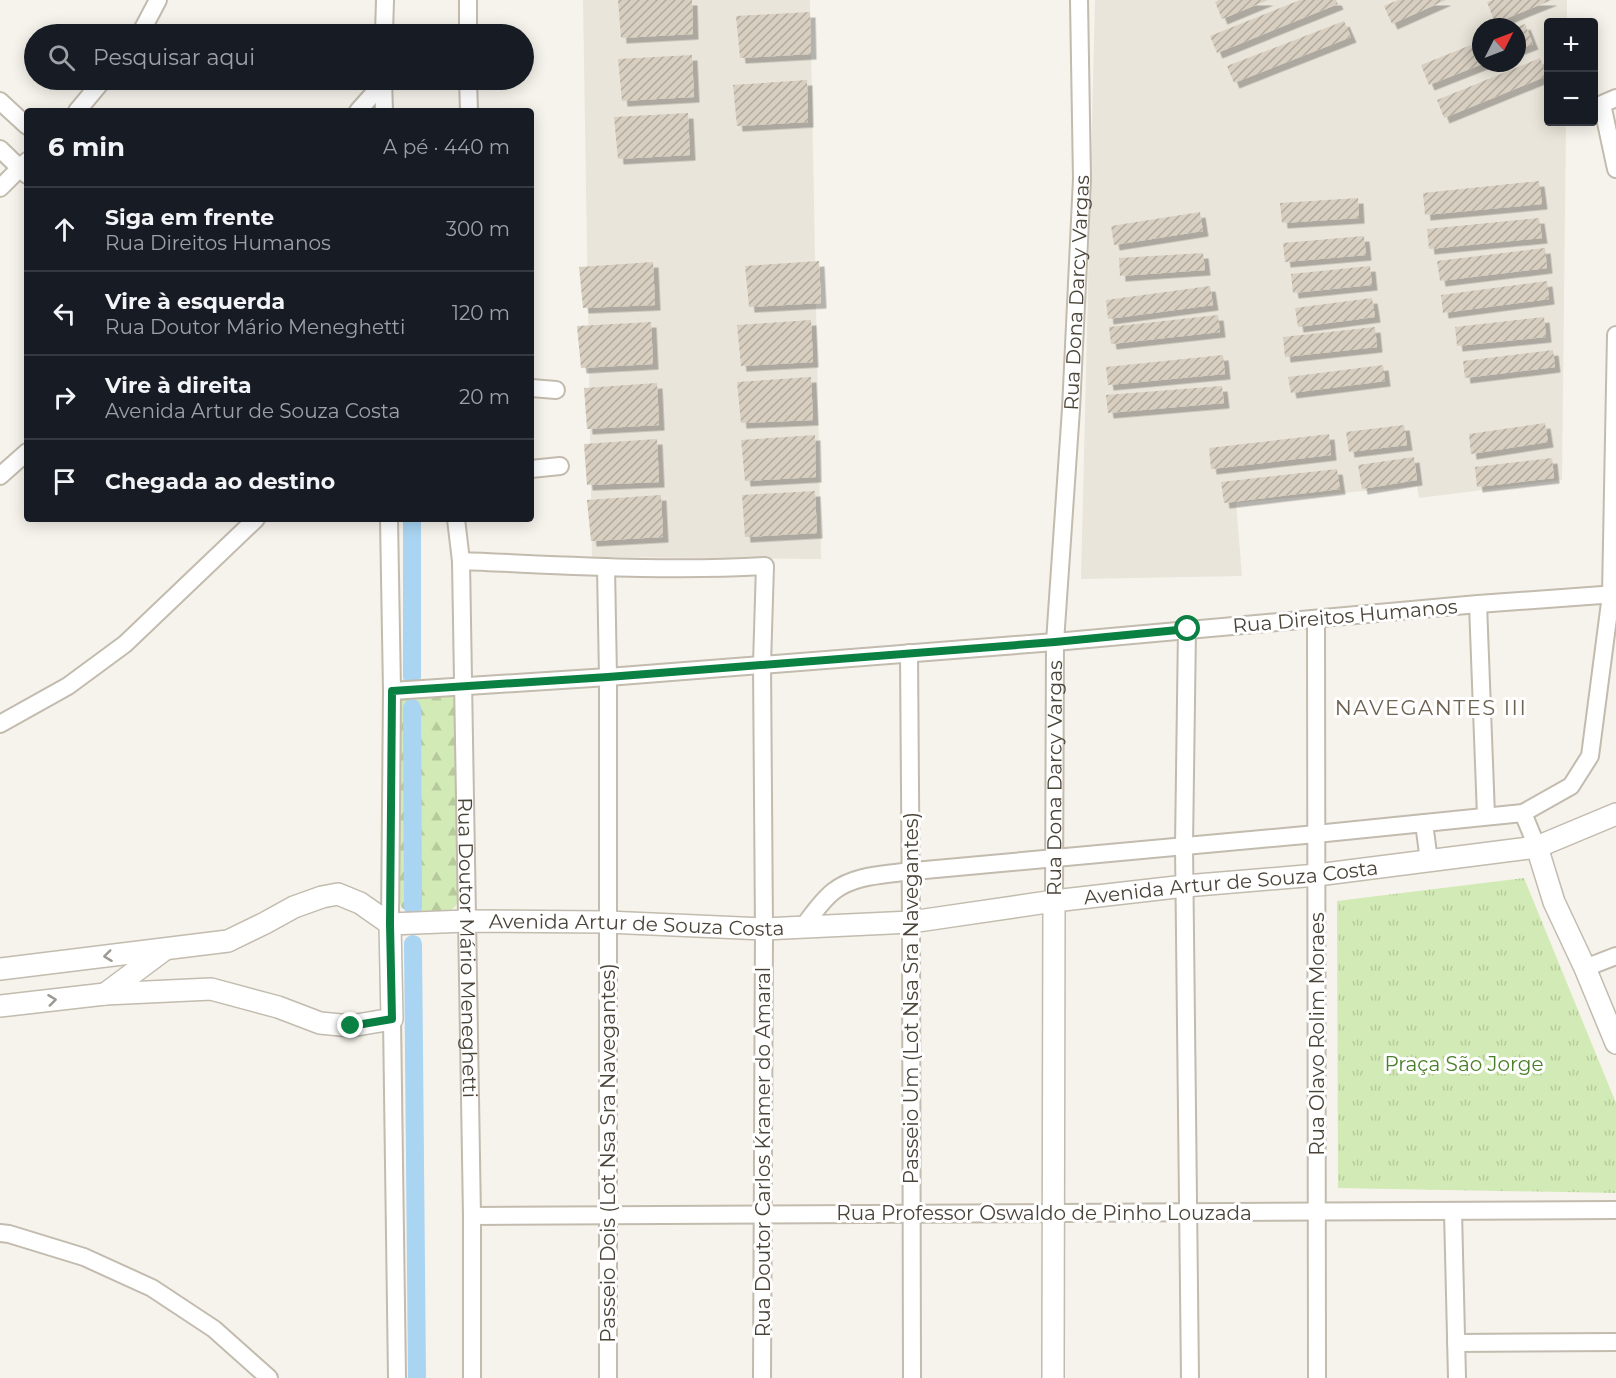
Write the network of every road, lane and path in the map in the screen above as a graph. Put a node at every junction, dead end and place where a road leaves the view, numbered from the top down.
1 (158, 0) edge
2 (385, 0) edge
3 (468, 0) edge
4 (1079, 0) edge
5 (145, 24) edge
6 (384, 24) edge
7 (468, 24) edge
8 (95, 90) edge
9 (376, 90) edge
10 (383, 90) edge
11 (468, 90) edge
12 (0, 101) edge
13 (1609, 101) edge
14 (80, 108) edge
15 (360, 108) edge
16 (384, 108) edge
17 (469, 108) edge
18 (24, 123) edge
19 (0, 149) edge
20 (24, 167) edge
21 (24, 169) edge
22 (1616, 169) edge
23 (0, 188) edge
24 (1616, 335) edge
25 (534, 388) edge
26 (556, 390) dead end
27 (24, 455) edge
28 (560, 466) dead end
29 (534, 469) edge
30 (0, 476) edge
31 (253, 522) edge
32 (389, 522) edge
33 (456, 522) edge
34 (460, 561) junction
35 (606, 567) junction
36 (1614, 594) edge
37 (1478, 604) junction
38 (1316, 619) junction
39 (1188, 629) junction
40 (1055, 642) junction
41 (909, 653) junction
42 (762, 664) junction
43 (608, 677) junction
44 (462, 687) junction
45 (392, 691) junction
46 (0, 724) edge
47 (1523, 813) junction
48 (1616, 814) edge
49 (1486, 816) junction
50 (1424, 823) junction
51 (1316, 834) junction
52 (1184, 846) junction
53 (1537, 847) junction
54 (1054, 858) junction
55 (1429, 861) junction
56 (1317, 875) junction
57 (1185, 886) junction
58 (1054, 902) junction
59 (466, 921) junction
60 (607, 922) junction
61 (911, 922) junction
62 (390, 924) junction
63 (803, 927) junction
64 (764, 929) junction
65 (166, 949) junction
66 (1616, 956) edge
67 (0, 969) edge
68 (1585, 969) junction
69 (105, 994) junction
70 (0, 1006) edge
71 (392, 1019) junction
72 (1616, 1043) edge
73 (1616, 1210) edge
74 (1317, 1211) junction
75 (1453, 1211) junction
76 (1188, 1212) junction
77 (1054, 1213) junction
78 (912, 1214) junction
79 (763, 1215) junction
80 (471, 1216) junction
81 (608, 1216) junction
82 (0, 1233) edge
83 (1616, 1342) edge
84 (1456, 1343) junction
85 (269, 1378) edge
86 (398, 1378) edge
87 (472, 1378) edge
88 (608, 1378) edge
89 (762, 1378) edge
90 (912, 1378) edge
91 (1053, 1378) edge
92 (1190, 1378) edge
93 (1317, 1378) edge
94 (1457, 1378) edge

1 - 5 street
2 - 6 street
3 - 7 street
4 - 40 street, Rua Dona Darcy Vargas
8 - 14 street
9 - 15 street
10 - 16 street
11 - 17 street
12 - 18 street
13 - 22 street
19 - 20 street
21 - 23 street
24 - 36 street
25 - 26 street
27 - 30 street
28 - 29 street
31 - 46 street
32 - 45 street
33 - 34 street, Rua Doutor Mário Meneghetti
34 - 35 street
34 - 44 street, Rua Doutor Mário Meneghetti
35 - 42 street, Rua Doutor Carlos Kramer do Amaral
35 - 43 street, Passeio Dois (Lot Nsa Sra Navegantes)
36 - 37 street, Rua Direitos Humanos
36 - 47 street, Avenida Artur de Souza Costa
37 - 38 street, Rua Direitos Humanos
37 - 49 street
38 - 39 street, Rua Direitos Humanos
38 - 51 street, Rua Olavo Rolim Moraes
39 - 40 street, Rua Direitos Humanos
39 - 52 street
40 - 41 street, Rua Direitos Humanos
40 - 54 street, Rua Dona Darcy Vargas
41 - 42 street, Rua Direitos Humanos
41 - 61 street, Passeio Um (Lot Nsa Sra Navegantes)
42 - 43 street, Rua Direitos Humanos
42 - 64 street, Rua Doutor Carlos Kramer do Amaral
43 - 44 street, Rua Direitos Humanos
43 - 60 street, Passeio Dois (Lot Nsa Sra Navegantes)
44 - 45 street, Rua Direitos Humanos
44 - 59 street, Rua Doutor Mário Meneghetti
45 - 62 street
47 - 49 street, Avenida Artur de Souza Costa
47 - 53 street
48 - 53 street, Avenida Artur de Souza Costa
49 - 50 street, Avenida Artur de Souza Costa
50 - 51 street, Avenida Artur de Souza Costa
50 - 55 street
51 - 52 street, Avenida Artur de Souza Costa
51 - 56 street, Rua Olavo Rolim Moraes
52 - 54 street, Avenida Artur de Souza Costa
52 - 57 street
53 - 55 street, Avenida Artur de Souza Costa
53 - 68 street
54 - 58 street, Rua Dona Darcy Vargas
54 - 63 street, Avenida Artur de Souza Costa
55 - 56 street, Avenida Artur de Souza Costa
56 - 57 street, Avenida Artur de Souza Costa
56 - 74 street, Rua Olavo Rolim Moraes
57 - 58 street, Avenida Artur de Souza Costa
57 - 76 street
58 - 61 street, Avenida Artur de Souza Costa
58 - 77 street, Rua Dona Darcy Vargas
59 - 60 street, Avenida Artur de Souza Costa
59 - 62 street, Avenida Artur de Souza Costa
59 - 80 street, Rua Doutor Mário Meneghetti
60 - 64 street, Avenida Artur de Souza Costa
60 - 81 street, Passeio Dois (Lot Nsa Sra Navegantes)
61 - 63 street, Avenida Artur de Souza Costa
61 - 78 street, Passeio Um (Lot Nsa Sra Navegantes)
62 - 65 street
62 - 71 street
63 - 64 street, Avenida Artur de Souza Costa
64 - 79 street, Rua Doutor Carlos Kramer do Amaral
65 -> 67 street
65 - 69 street
66 - 68 street
68 - 72 street
70 -> 69 street
69 - 71 street
71 - 86 street
73 - 75 street, Rua Professor Oswaldo de Pinho Louzada
74 - 75 street, Rua Professor Oswaldo de Pinho Louzada
74 - 76 street, Rua Professor Oswaldo de Pinho Louzada
74 - 93 street, Rua Olavo Rolim Moraes
75 - 84 street
76 - 77 street, Rua Professor Oswaldo de Pinho Louzada
76 - 92 street
77 - 78 street, Rua Professor Oswaldo de Pinho Louzada
77 - 91 street, Rua Dona Darcy Vargas
78 - 79 street, Rua Professor Oswaldo de Pinho Louzada
78 - 90 street, Passeio Um (Lot Nsa Sra Navegantes)
79 - 81 street, Rua Professor Oswaldo de Pinho Louzada
79 - 89 street, Rua Doutor Carlos Kramer do Amaral
80 - 81 street, Rua Professor Oswaldo de Pinho Louzada
80 - 87 street, Rua Doutor Mário Meneghetti
81 - 88 street, Passeio Dois (Lot Nsa Sra Navegantes)
82 - 85 street
83 - 84 street
84 - 94 street

